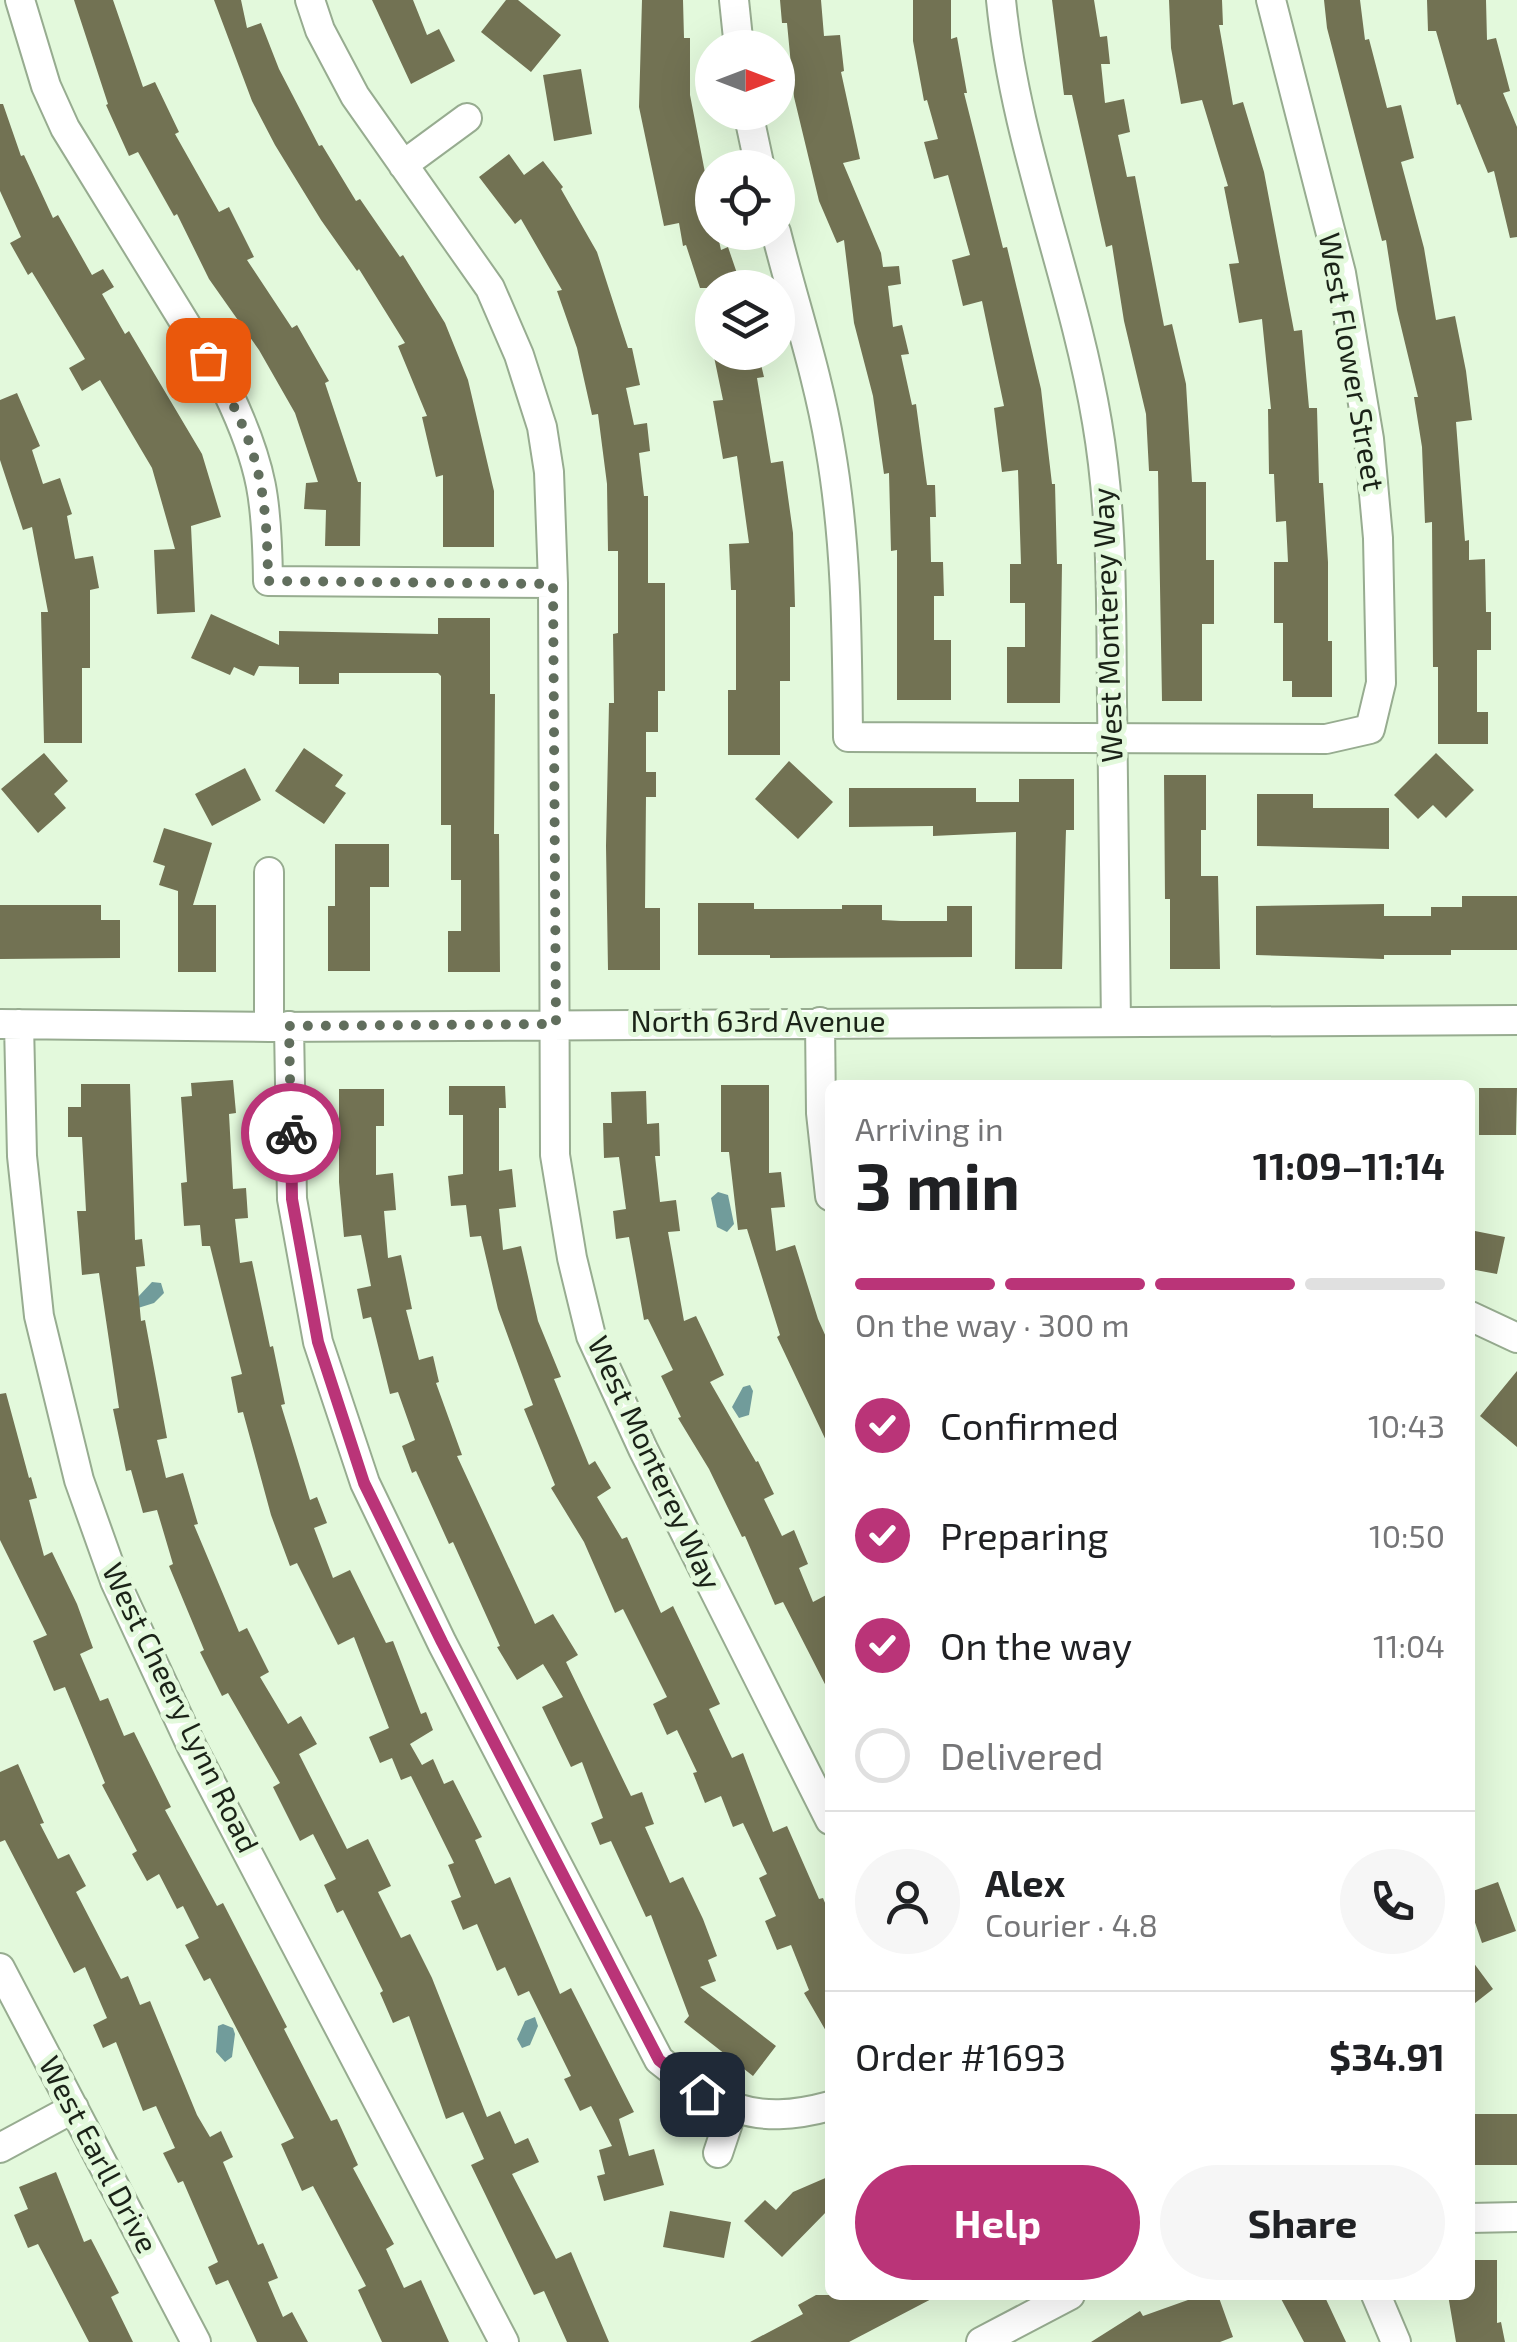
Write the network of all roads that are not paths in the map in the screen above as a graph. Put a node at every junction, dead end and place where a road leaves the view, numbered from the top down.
1 (20, 0) edge
2 (310, 0) edge
3 (734, 0) edge
4 (1000, 0) edge
5 (1271, 0) edge
6 (737, 30) edge
7 (467, 118) dead end
8 (404, 165) junction
9 (781, 250) edge
10 (553, 584) junction
11 (1112, 739) junction
12 (269, 872) dead end
13 (1517, 1020) edge
14 (820, 1022) junction
15 (1116, 1022) junction
16 (10, 1024) edge
17 (556, 1024) junction
18 (279, 1026) junction
19 (825, 1150) edge
20 (1475, 1318) edge
21 (1517, 1338) edge
22 (825, 1810) edge
23 (0, 1968) edge
24 (825, 2107) edge
25 (74, 2108) junction
26 (733, 2108) junction
27 (0, 2148) edge
28 (718, 2153) dead end
29 (1517, 2217) edge
30 (1475, 2218) edge
31 (1061, 2300) edge
32 (1378, 2300) edge
33 (196, 2342) edge
34 (504, 2342) edge
35 (981, 2342) edge
36 (1396, 2342) edge

1 - 10 street
2 - 8 street
3 - 6 street
4 - 11 street, West Monterey Way
5 - 11 street, West Flower Street
7 - 8 street
8 - 10 street
9 - 11 street
10 - 17 street
11 - 15 street, West Monterey Way
12 - 18 street
13 - 15 street, North 63rd Avenue
14 - 15 street, North 63rd Avenue
14 - 17 street, North 63rd Avenue
14 - 19 street
16 - 18 street, North 63rd Avenue
16 - 34 street, West Cheery Lynn Road
17 - 18 street, North 63rd Avenue
17 - 22 street, West Monterey Way
18 - 26 street
20 - 21 street
23 - 25 street, West Earll Drive
24 - 26 street
25 - 27 street
25 - 33 street, West Earll Drive
26 - 28 street
29 - 30 street
31 - 35 street
32 - 36 street

